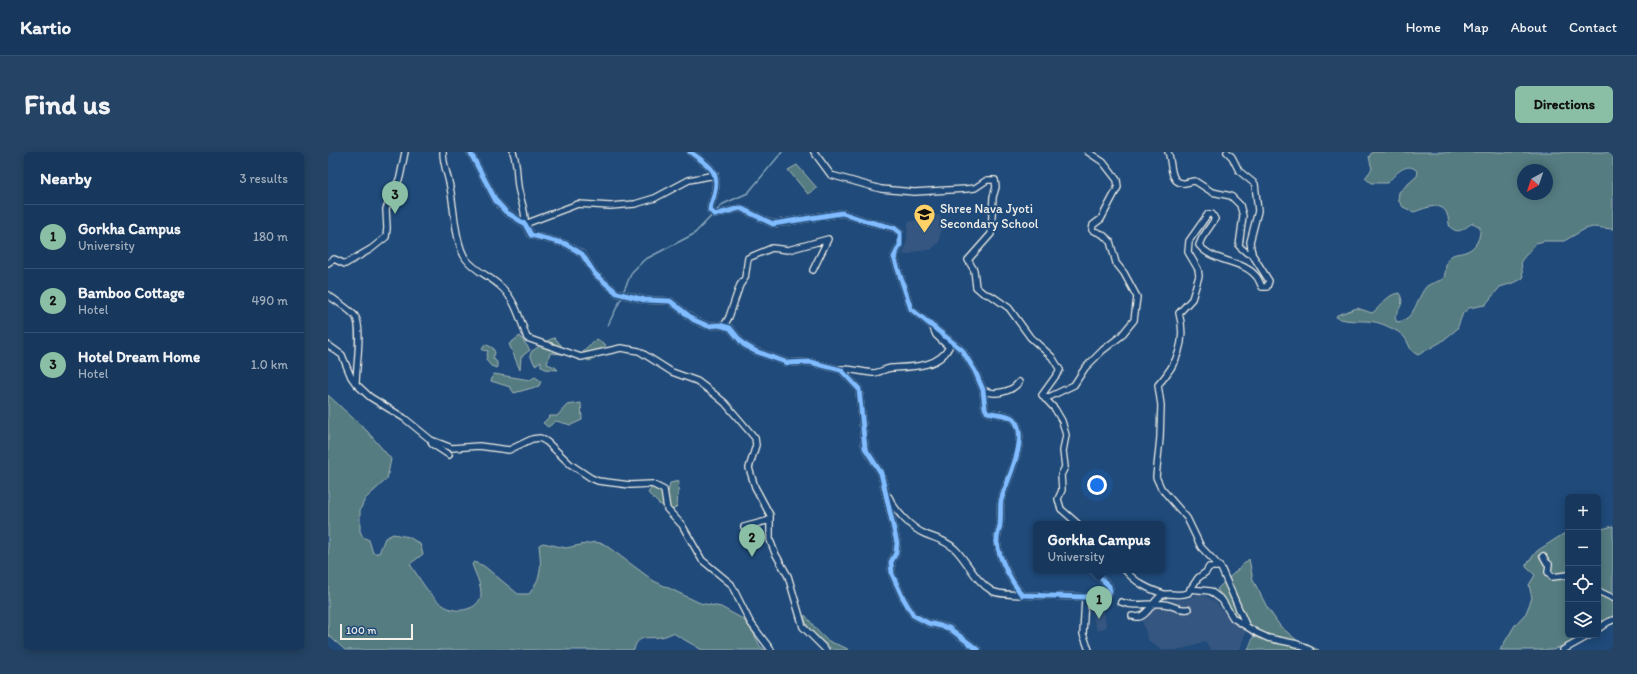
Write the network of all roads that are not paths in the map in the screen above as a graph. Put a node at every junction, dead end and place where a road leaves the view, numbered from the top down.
1 (405, 152) edge
2 (443, 152) edge
3 (470, 152) edge
4 (514, 152) edge
5 (690, 152) edge
6 (814, 152) edge
7 (1088, 152) edge
8 (1168, 152) edge
9 (1227, 152) edge
10 (715, 175) junction
11 (525, 224) junction
12 (1252, 252) junction
13 (328, 263) edge
14 (813, 270) dead end
15 (328, 295) edge
16 (724, 326) junction
17 (932, 326) junction
18 (328, 345) edge
19 (839, 369) junction
20 (1019, 382) dead end
21 (356, 384) junction
22 (983, 390) junction
23 (1045, 399) junction
24 (431, 440) junction
25 (449, 455) dead end
26 (884, 488) junction
27 (770, 520) junction
28 (1075, 521) edge
29 (744, 527) dead end
30 (1543, 556) dead end
31 (1220, 567) junction
32 (1095, 573) edge
33 (1127, 573) edge
34 (1565, 575) edge
35 (1190, 589) junction
36 (1601, 592) edge
37 (1164, 594) junction
38 (1022, 595) junction
39 (1085, 597) junction
40 (1613, 598) edge
41 (1121, 602) dead end
42 (1154, 604) junction
43 (1188, 609) dead end
44 (1132, 616) dead end
45 (1613, 620) edge
46 (1246, 625) junction
47 (1601, 627) edge
48 (1585, 638) edge
49 (771, 650) edge
50 (826, 650) edge
51 (978, 650) edge
52 (1089, 650) edge
53 (1310, 650) edge
54 (1563, 650) edge

1 - 13 street
2 - 27 street
3 - 11 street
4 - 11 street
5 - 10 street
6 - 23 street
7 - 23 street
8 - 12 street
9 - 12 street
10 - 11 street
10 - 17 street
11 - 16 street
12 - 31 street
14 - 16 street
15 - 21 street
16 - 19 street
17 - 19 street
17 - 22 street
18 - 21 street
19 - 26 street
20 - 22 street
21 - 24 street
22 - 38 street
23 - 28 street
24 - 25 street
24 - 49 street
26 - 38 street
26 - 51 street
27 - 29 street
27 - 50 street
30 - 34 street
31 - 35 street
31 - 46 street
32 - 39 street
33 - 37 street
35 - 37 street
35 - 46 street
36 - 40 street
37 - 42 street
38 - 39 street
39 - 52 street
41 - 42 street
42 - 43 street
42 - 44 street
45 - 47 street
46 - 53 street
48 - 54 street

